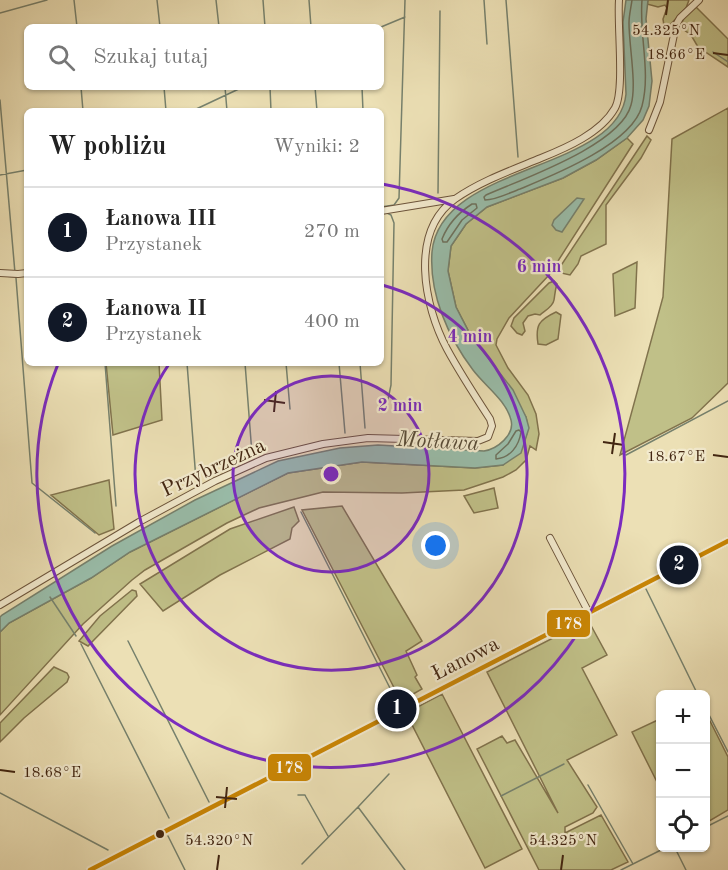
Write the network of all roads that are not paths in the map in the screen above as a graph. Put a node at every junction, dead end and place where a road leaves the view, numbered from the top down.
1 (619, 0) edge
2 (699, 0) edge
3 (649, 130) dead end
4 (454, 199) junction
5 (384, 211) edge
6 (0, 273) edge
7 (24, 273) edge
8 (550, 538) dead end
9 (728, 541) edge
10 (0, 605) edge
11 (589, 613) junction
12 (90, 870) edge

1 - 4 street, Przybrzeżna
2 - 3 street
4 - 5 street, Przybrzeżna
4 - 10 street, Przybrzeżna
6 - 7 street
8 - 11 street
9 - 11 street, Łanowa
11 - 12 street, Łanowa

